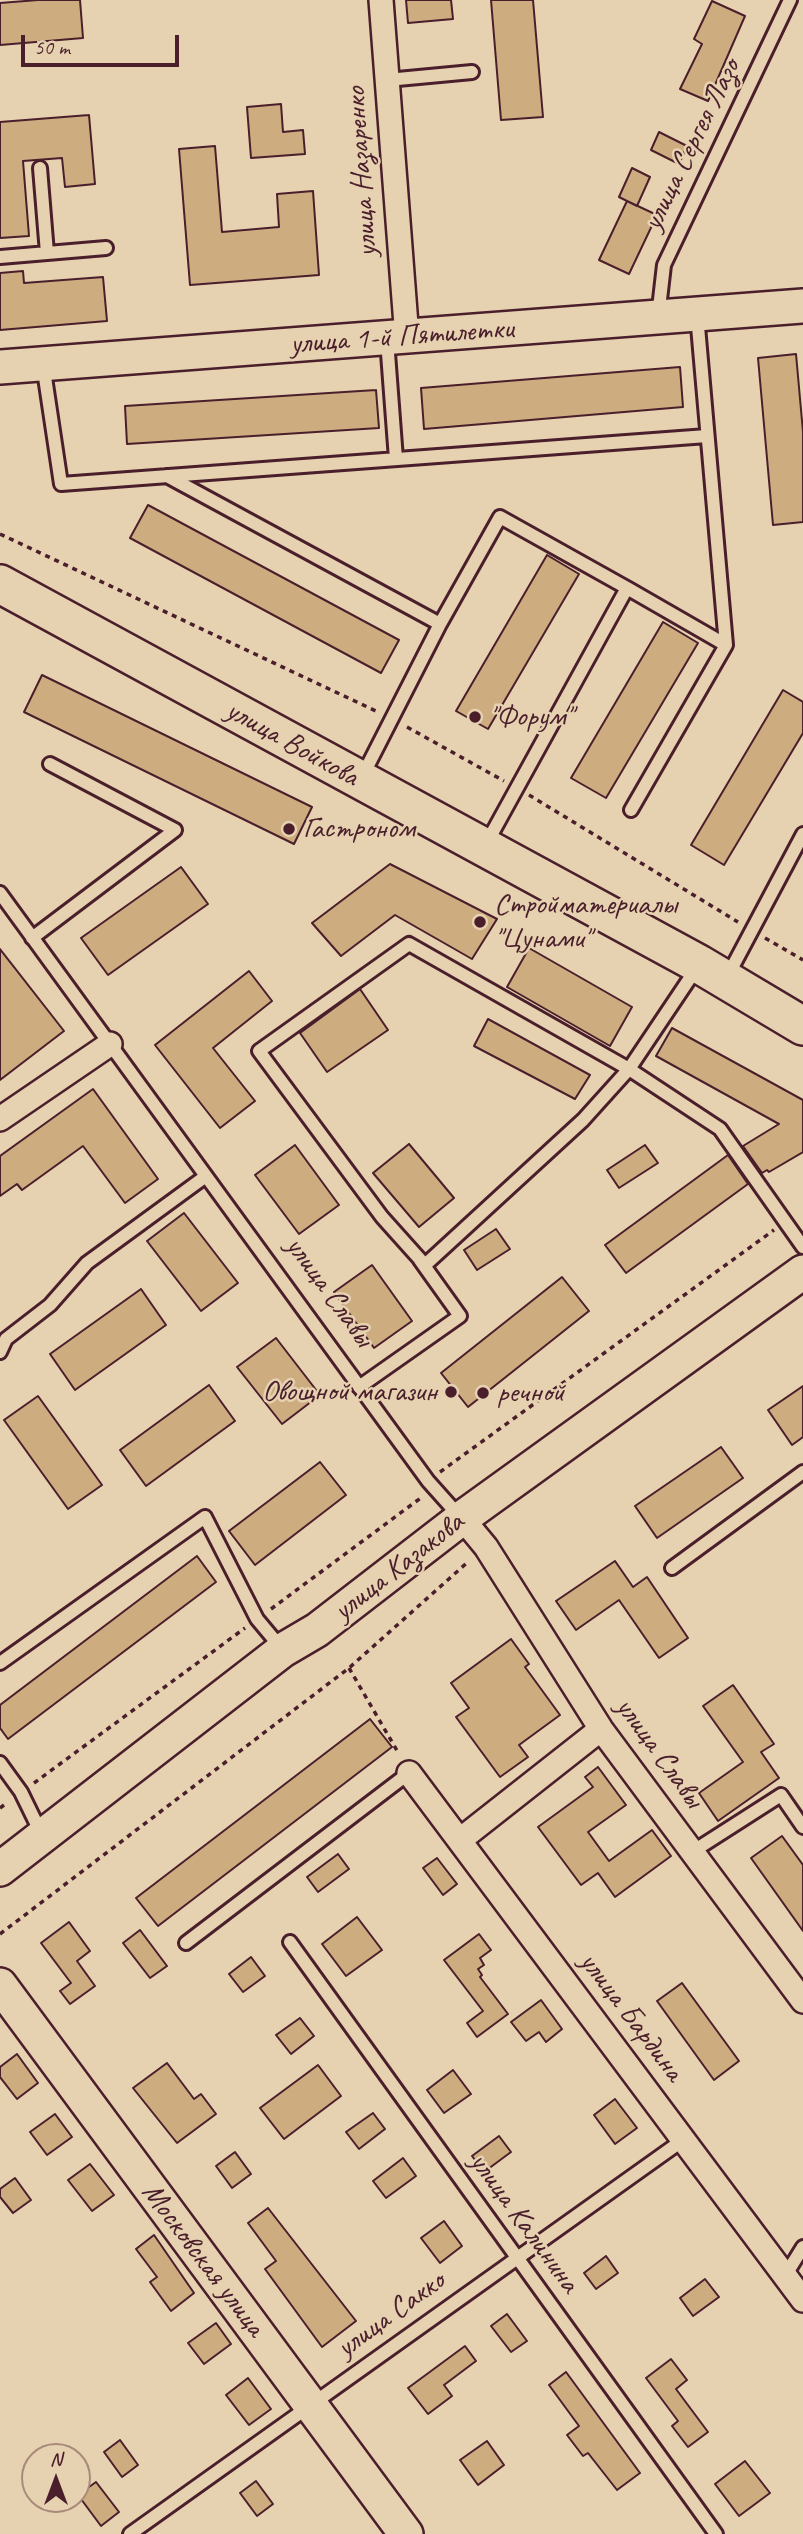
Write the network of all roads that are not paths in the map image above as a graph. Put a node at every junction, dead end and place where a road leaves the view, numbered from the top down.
1 (381, 0) edge
2 (790, 0) edge
3 (471, 72) dead end
4 (387, 79) junction
5 (40, 168) dead end
6 (106, 248) dead end
7 (47, 253) junction
8 (0, 257) edge
9 (803, 306) edge
10 (697, 315) junction
11 (658, 318) junction
12 (397, 339) junction
13 (43, 364) junction
14 (0, 367) edge
15 (707, 436) junction
16 (396, 459) junction
17 (167, 476) junction
18 (0, 584) edge
19 (627, 588) junction
20 (440, 624) junction
21 (726, 645) junction
22 (50, 764) dead end
23 (360, 781) junction
24 (631, 810) dead end
25 (803, 834) edge
26 (485, 847) junction
27 (0, 893) edge
28 (33, 937) junction
29 (712, 972) junction
30 (803, 1026) edge
31 (111, 1041) junction
32 (629, 1069) junction
33 (0, 1119) edge
34 (206, 1176) junction
35 (803, 1247) edge
36 (417, 1257) junction
37 (803, 1272) edge
38 (0, 1352) edge
39 (359, 1387) junction
40 (803, 1472) edge
41 (462, 1518) junction
42 (672, 1568) dead end
43 (283, 1650) junction
44 (0, 1663) edge
45 (600, 1729) junction
46 (0, 1763) edge
47 (409, 1773) joint
48 (803, 1826) edge
49 (42, 1835) junction
50 (460, 1840) junction
51 (692, 1852) junction
52 (0, 1869) edge
53 (290, 1942) dead end
54 (186, 1943) dead end
55 (0, 1986) edge
56 (800, 1989) edge
57 (683, 2140) junction
58 (803, 2247) edge
59 (517, 2258) junction
60 (785, 2276) junction
61 (803, 2300) edge
62 (311, 2405) junction
63 (130, 2534) edge
64 (406, 2534) edge
65 (716, 2534) edge

1 - 4 street, улица Назаренко
2 - 11 lane, улица Сергея Лазо
3 - 4 lane
4 - 12 street, улица Назаренко
5 - 7 lane
6 - 7 lane
7 - 8 lane
9 - 10 main road, улица 1-й Пятилетки
10 - 11 main road, улица 1-й Пятилетки
10 - 15 lane
11 - 12 main road, улица 1-й Пятилетки
12 - 13 main road, улица 1-й Пятилетки
12 - 16 lane
13 - 14 main road, улица 1-й Пятилетки
13 - 17 lane
15 - 16 lane
15 - 21 lane
16 - 17 lane
17 - 20 lane
18 - 23 main road, улица Войкова
19 - 20 lane
19 - 21 lane
19 - 26 lane
20 - 23 lane
21 - 24 lane
22 - 28 lane
23 - 26 main road, улица Войкова
25 - 29 lane
26 - 29 main road, улица Войкова
27 - 28 lane, улица Славы
28 - 31 lane, улица Славы
29 - 30 main road, улица Войкова
29 - 32 lane
31 - 33 street
31 - 34 lane, улица Славы
32 - 35 lane
32 - 36 lane
32 - 36 lane
34 - 38 lane
34 - 39 lane, улица Славы
36 - 39 lane
37 - 41 main road, улица Казакова
39 - 41 lane, улица Славы
40 - 42 lane
41 - 43 main road, улица Казакова
41 - 45 street, улица Славы
43 - 44 lane
43 - 49 main road, улица Казакова
45 - 50 street
45 - 51 street, улица Славы
46 - 49 lane
47 - 50 street, улица Бардина
47 - 54 lane
48 - 51 lane
49 - 52 main road, улица Казакова
50 - 57 street, улица Бардина
51 - 56 street, улица Славы
53 - 59 lane, улица Калинина
55 - 62 main road, Московская улица
57 - 59 lane, улица Сакко
57 - 60 street, улица Бардина
58 - 60 lane
59 - 62 lane, улица Сакко
59 - 65 lane, улица Калинина
60 - 61 street, улица Бардина
62 - 63 lane, улица Сакко
62 - 64 main road, Московская улица

